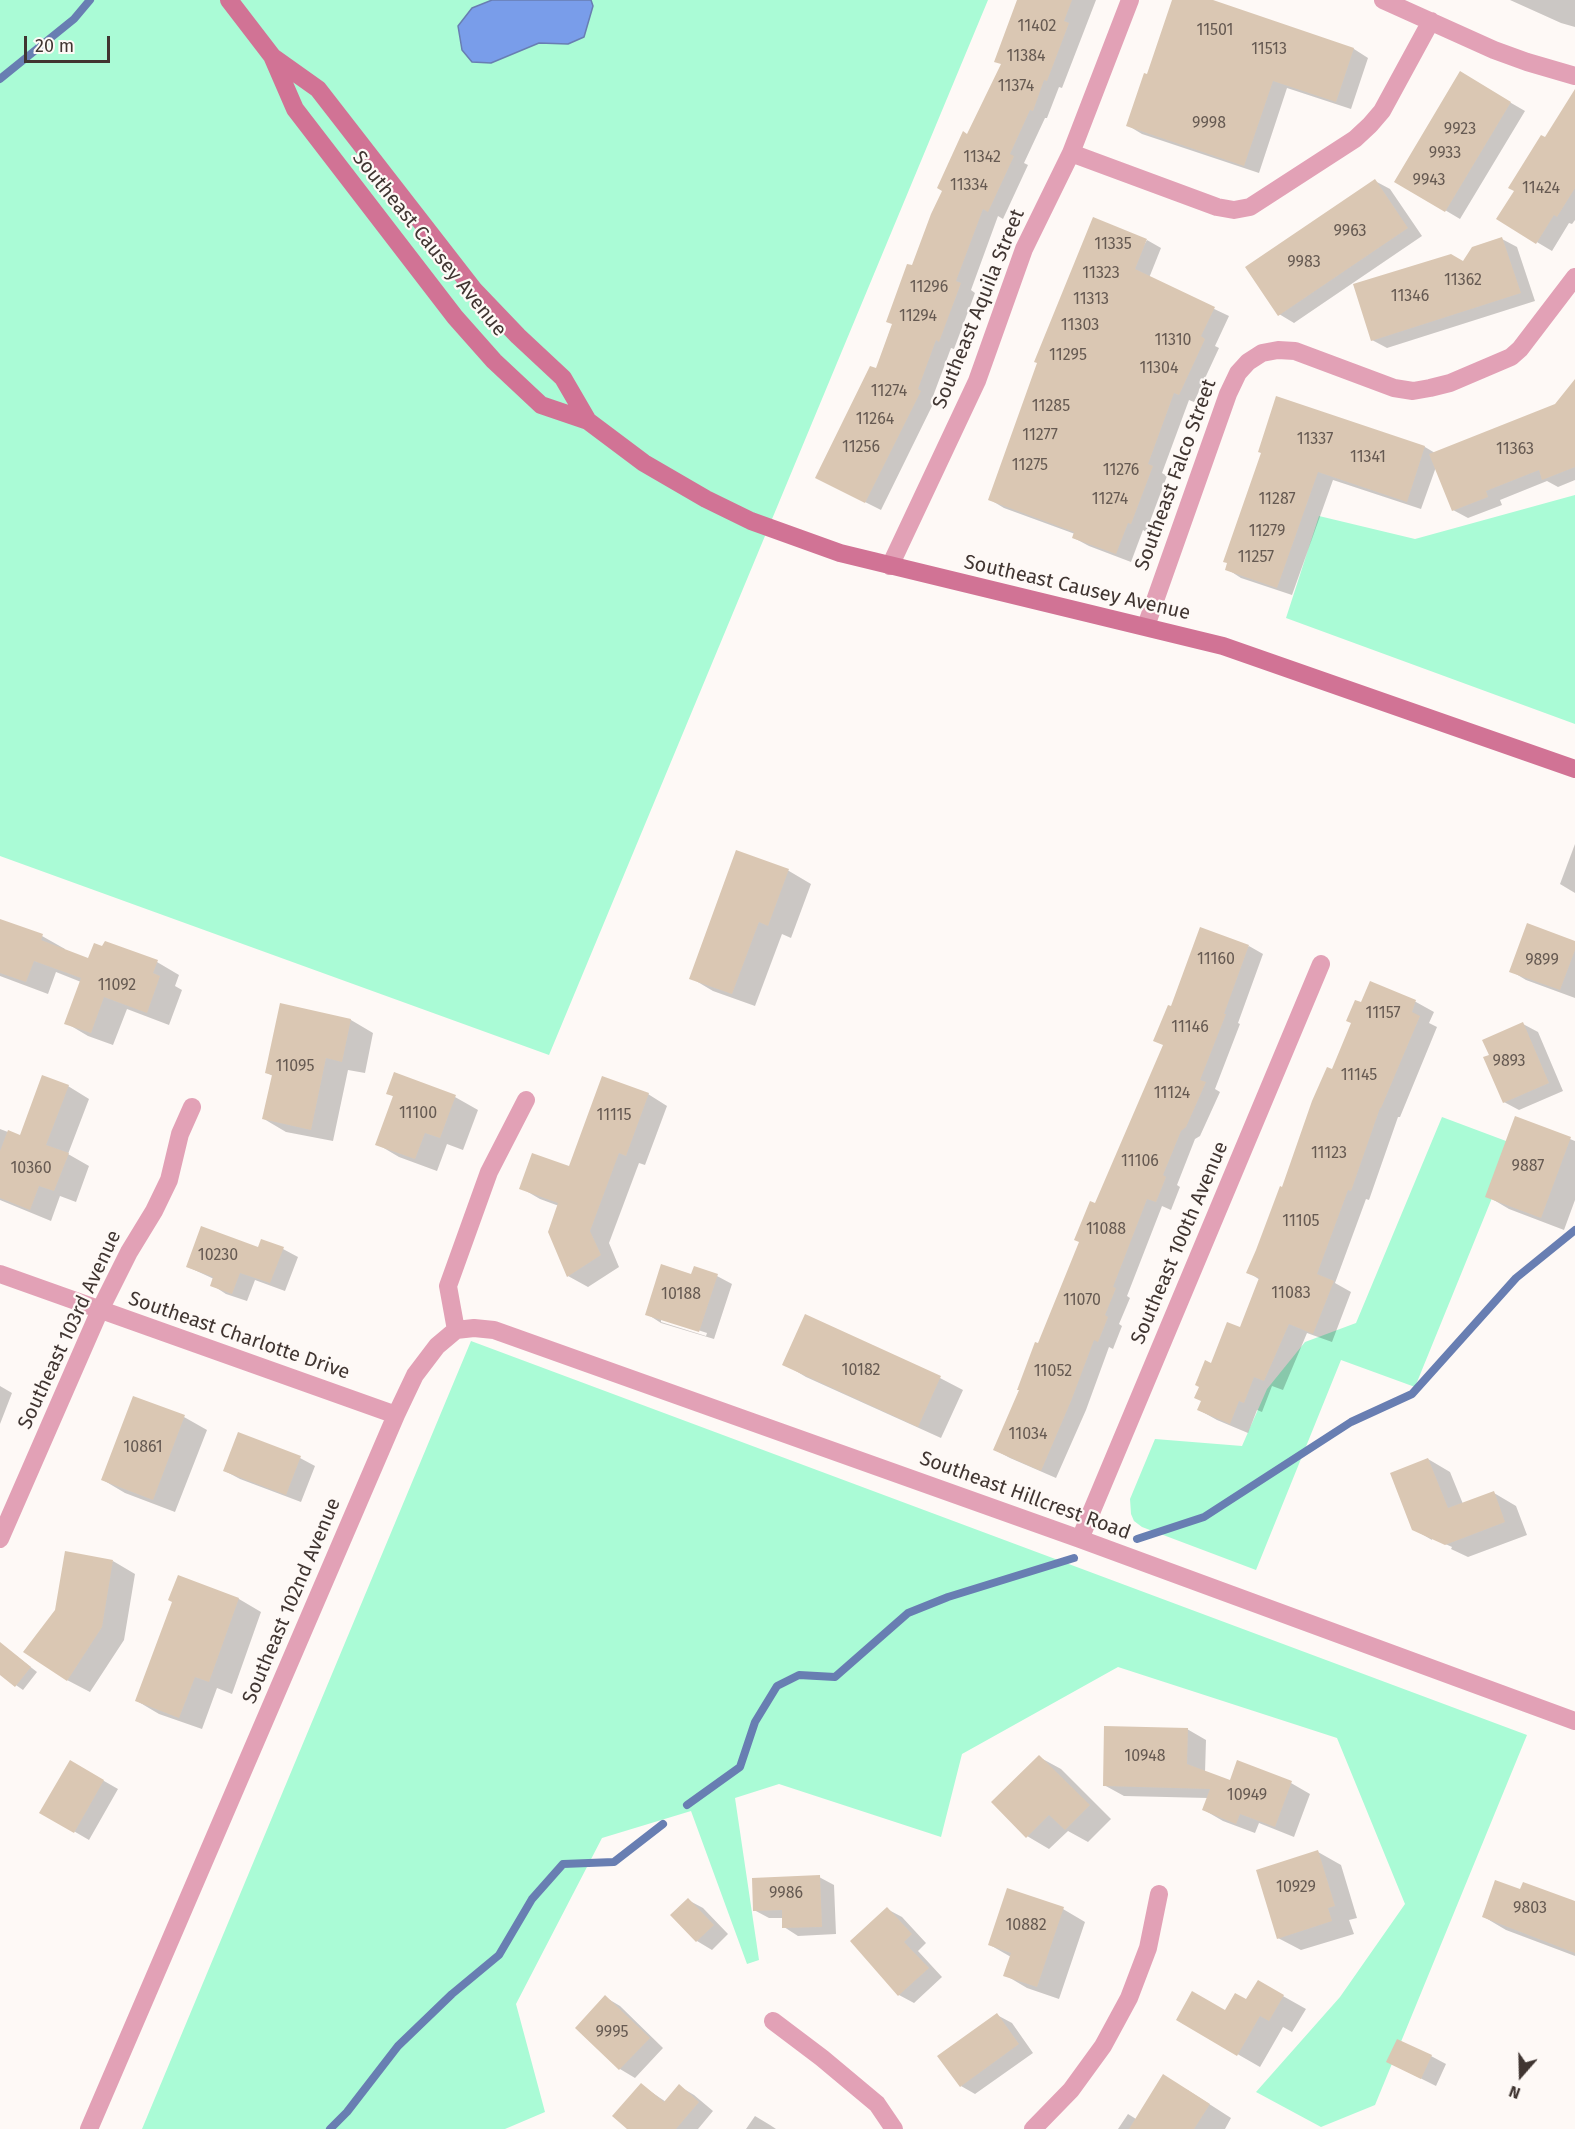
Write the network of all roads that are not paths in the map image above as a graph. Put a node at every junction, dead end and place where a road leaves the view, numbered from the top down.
1 (229, 0) edge
2 (1130, 0) edge
3 (1383, 0) edge
4 (1431, 21) junction
5 (272, 56) junction
6 (1575, 76) edge
7 (1071, 153) junction
8 (1575, 277) edge
9 (588, 422) junction
10 (890, 566) junction
11 (1146, 626) junction
12 (1574, 770) edge
13 (1321, 964) dead end
14 (526, 1100) dead end
15 (192, 1107) dead end
16 (0, 1274) edge
17 (100, 1310) junction
18 (456, 1330) junction
19 (396, 1415) junction
20 (0, 1539) edge
21 (1080, 1539) junction
22 (1575, 1721) edge
23 (1159, 1894) dead end
24 (773, 2021) dead end
25 (89, 2129) edge
26 (894, 2129) edge
27 (1033, 2129) edge

1 - 5 street, Southeast Causey Avenue
2 - 7 street, Southeast Aquila Street
3 - 4 street
4 - 6 street
4 - 7 street
5 - 9 street, Southeast Causey Avenue
5 - 9 street, Southeast Causey Avenue
7 - 10 street, Southeast Aquila Street
8 - 11 street, Southeast Falco Street
9 - 10 street, Southeast Causey Avenue
10 - 11 street, Southeast Causey Avenue
11 - 12 street, Southeast Causey Avenue
13 - 21 street, Southeast 100th Avenue
14 - 18 street
15 - 17 street, Southeast 103rd Avenue
16 - 17 street, Southeast Charlotte Drive
17 - 19 street, Southeast Charlotte Drive
17 - 20 street, Southeast 103rd Avenue
18 - 19 street, Southeast 102nd Avenue
18 - 21 street, Southeast Hillcrest Road
19 - 25 street, Southeast 102nd Avenue
21 - 22 street, Southeast Hillcrest Road
23 - 27 street
24 - 26 street

